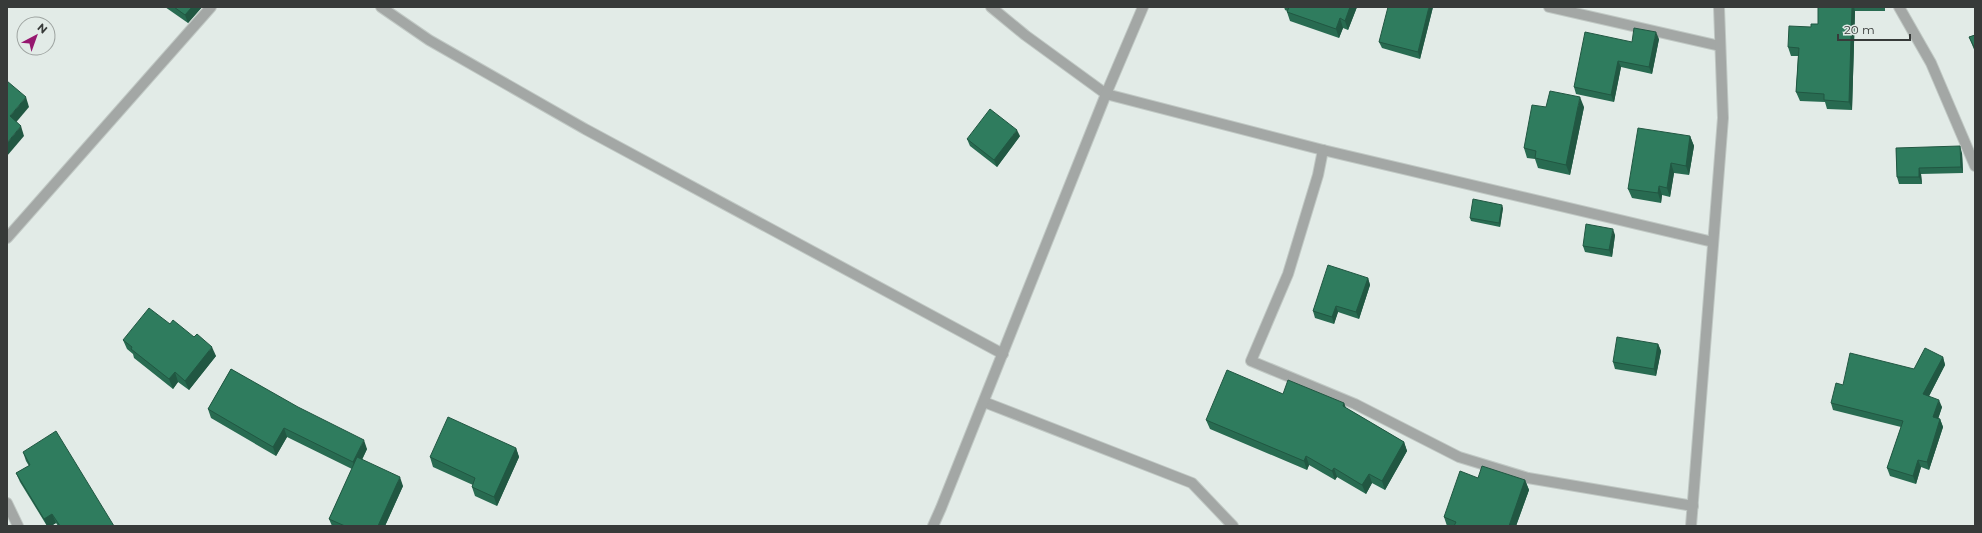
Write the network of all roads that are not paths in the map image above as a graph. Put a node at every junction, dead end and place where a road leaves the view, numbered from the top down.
1 (211, 7) edge
2 (381, 7) edge
3 (990, 7) edge
4 (1143, 7) edge
5 (1549, 7) edge
6 (1719, 7) edge
7 (1899, 7) edge
8 (1720, 46) junction
9 (1106, 94) junction
10 (1323, 150) junction
11 (1975, 166) edge
12 (7, 238) edge
13 (1713, 242) junction
14 (1003, 354) junction
15 (984, 402) junction
16 (7, 503) edge
17 (1693, 506) junction
18 (18, 526) edge
19 (933, 526) edge
20 (1233, 526) edge
21 (1691, 526) edge

1 - 12 street
2 - 14 street
3 - 9 street
4 - 9 street
5 - 8 street
6 - 8 street
7 - 11 street
8 - 13 street
9 - 10 street
9 - 14 street
10 - 13 street
10 - 17 street
13 - 17 street
14 - 15 street
15 - 19 street
15 - 20 street
16 - 18 street
17 - 21 street

